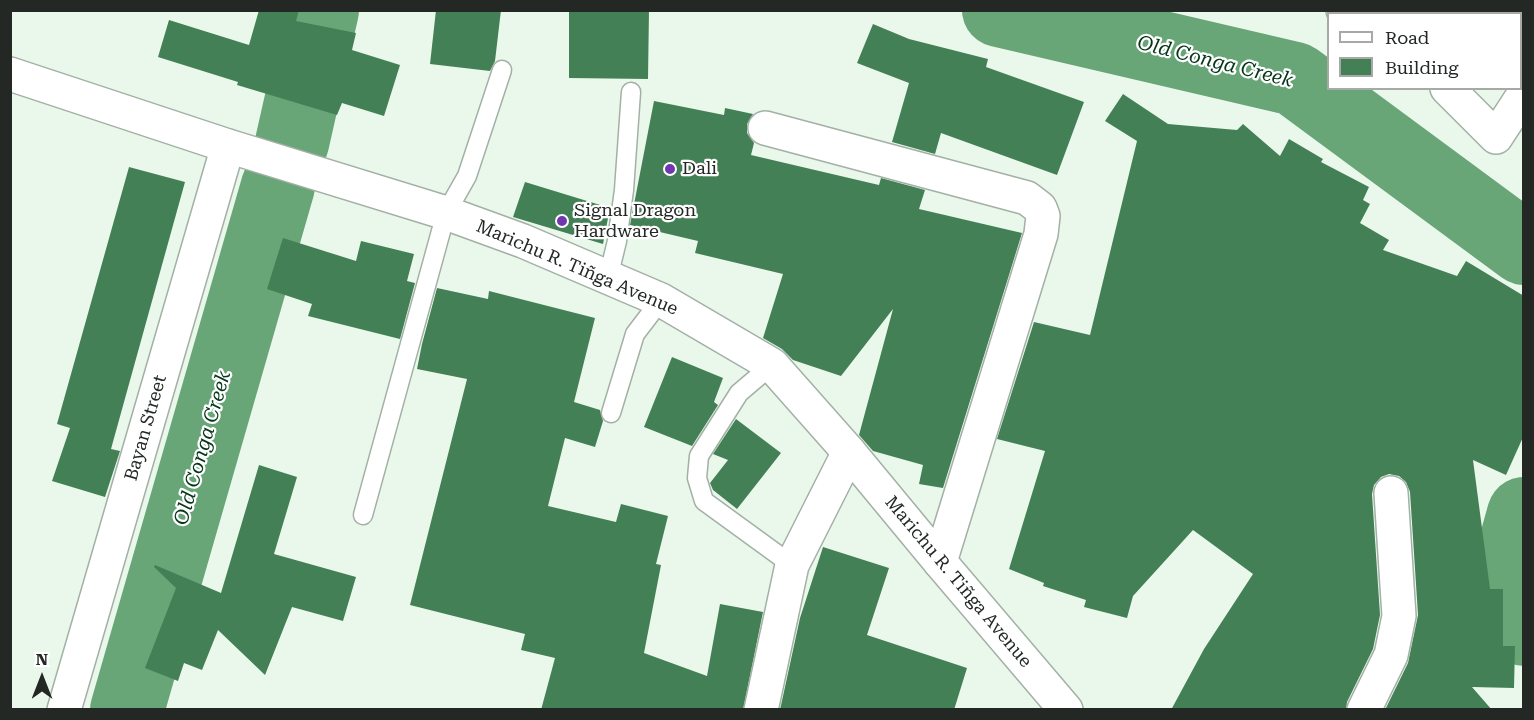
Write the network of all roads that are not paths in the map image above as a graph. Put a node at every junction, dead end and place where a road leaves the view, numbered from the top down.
1 (502, 70) dead end
2 (10, 74) edge
3 (1449, 90) edge
4 (631, 92) dead end
5 (1524, 94) edge
6 (765, 128) dead end
7 (228, 146) junction
8 (446, 213) junction
9 (608, 278) junction
10 (662, 300) junction
11 (772, 365) junction
12 (611, 413) dead end
13 (849, 452) junction
14 (1391, 493) dead end
15 (363, 515) dead end
16 (940, 562) junction
17 (792, 565) junction
18 (64, 710) edge
19 (761, 710) edge
20 (1066, 710) edge
21 (1364, 710) edge

1 - 8 lane
2 - 7 street, Marichu R. Tiñga Avenue
3 - 5 street
4 - 9 lane
6 - 16 street
7 - 8 street, Marichu R. Tiñga Avenue
7 - 18 street, Bayan Street
8 - 9 street, Marichu R. Tiñga Avenue
8 - 15 lane
9 - 10 street, Marichu R. Tiñga Avenue
10 - 11 street, Marichu R. Tiñga Avenue
10 - 12 lane
11 - 13 street, Marichu R. Tiñga Avenue
11 - 17 lane
13 - 16 street, Marichu R. Tiñga Avenue
13 - 17 street
14 - 21 street
16 - 20 street, Marichu R. Tiñga Avenue
17 - 19 street

